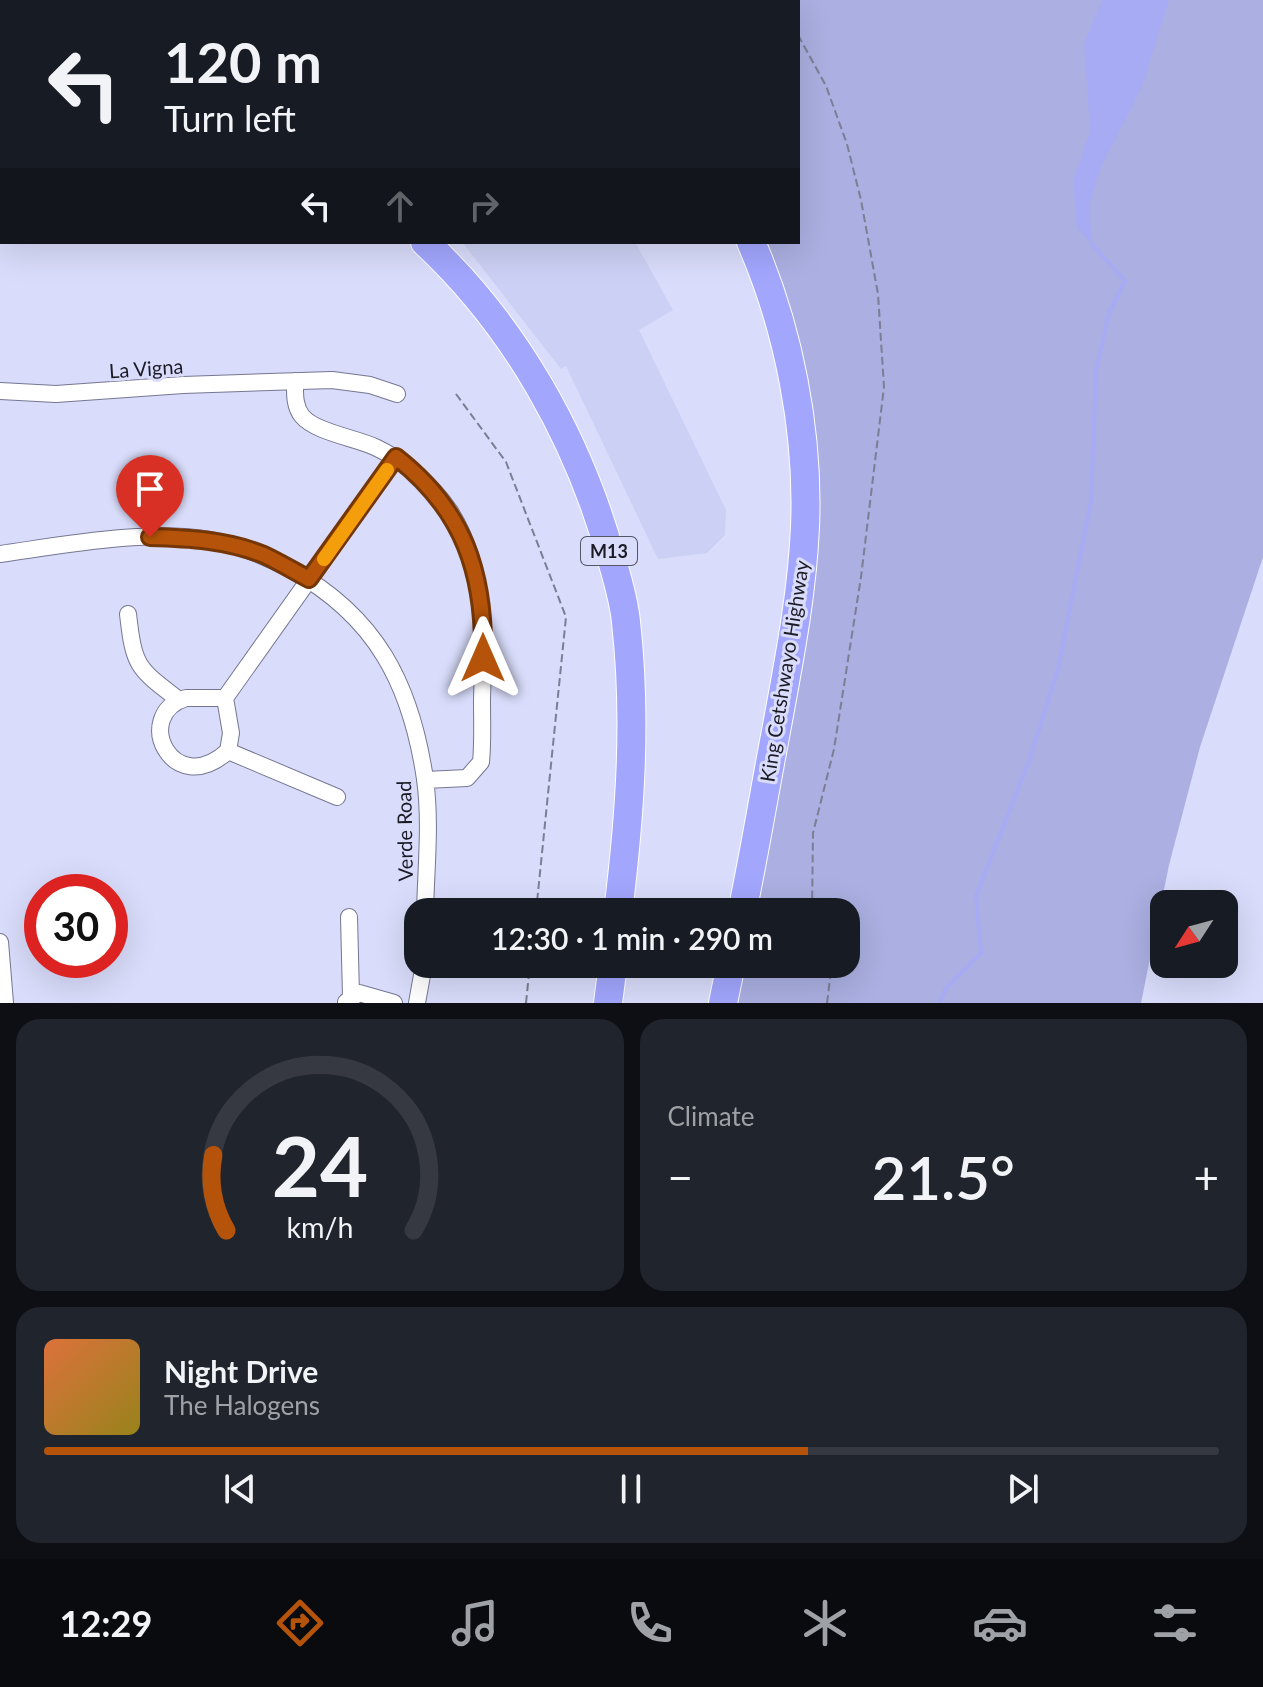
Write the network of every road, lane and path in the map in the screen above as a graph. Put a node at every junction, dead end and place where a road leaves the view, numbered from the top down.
1 (800, 39) edge
2 (427, 244) edge
3 (752, 244) edge
4 (295, 381) junction
5 (0, 391) edge
6 (397, 394) dead end
7 (456, 394) dead end
8 (396, 457) junction
9 (0, 554) edge
10 (309, 579) junction
11 (128, 614) dead end
12 (225, 698) junction
13 (179, 700) junction
14 (228, 751) junction
15 (425, 780) junction
16 (337, 797) dead end
17 (425, 898) edge
18 (537, 898) edge
19 (620, 898) edge
20 (745, 898) edge
21 (812, 898) edge
22 (349, 917) dead end
23 (0, 942) edge
24 (421, 978) edge
25 (529, 978) edge
26 (611, 978) edge
27 (728, 978) edge
28 (830, 978) edge
29 (348, 1000) edge
30 (5, 1003) edge
31 (394, 1003) edge
32 (417, 1003) edge
33 (526, 1003) edge
34 (608, 1003) edge
35 (723, 1003) edge
36 (827, 1003) edge

1 - 21 path
2 - 19 highway, M13
3 - 20 highway, King Cetshwayo Highway
4 - 5 street, La Vigna
4 - 6 street, La Vigna
4 - 8 street
7 - 18 path
8 - 10 street
8 - 15 street
9 - 10 street, Verde Road
10 - 12 street
10 - 15 street, Verde Road
11 - 13 street
12 - 13 street
12 - 14 street
13 - 14 street
14 - 16 street
15 - 17 street, Verde Road
22 - 29 street
23 - 30 street
24 - 32 street
25 - 33 path
26 - 34 highway
27 - 35 highway
28 - 36 path
29 - 31 street

